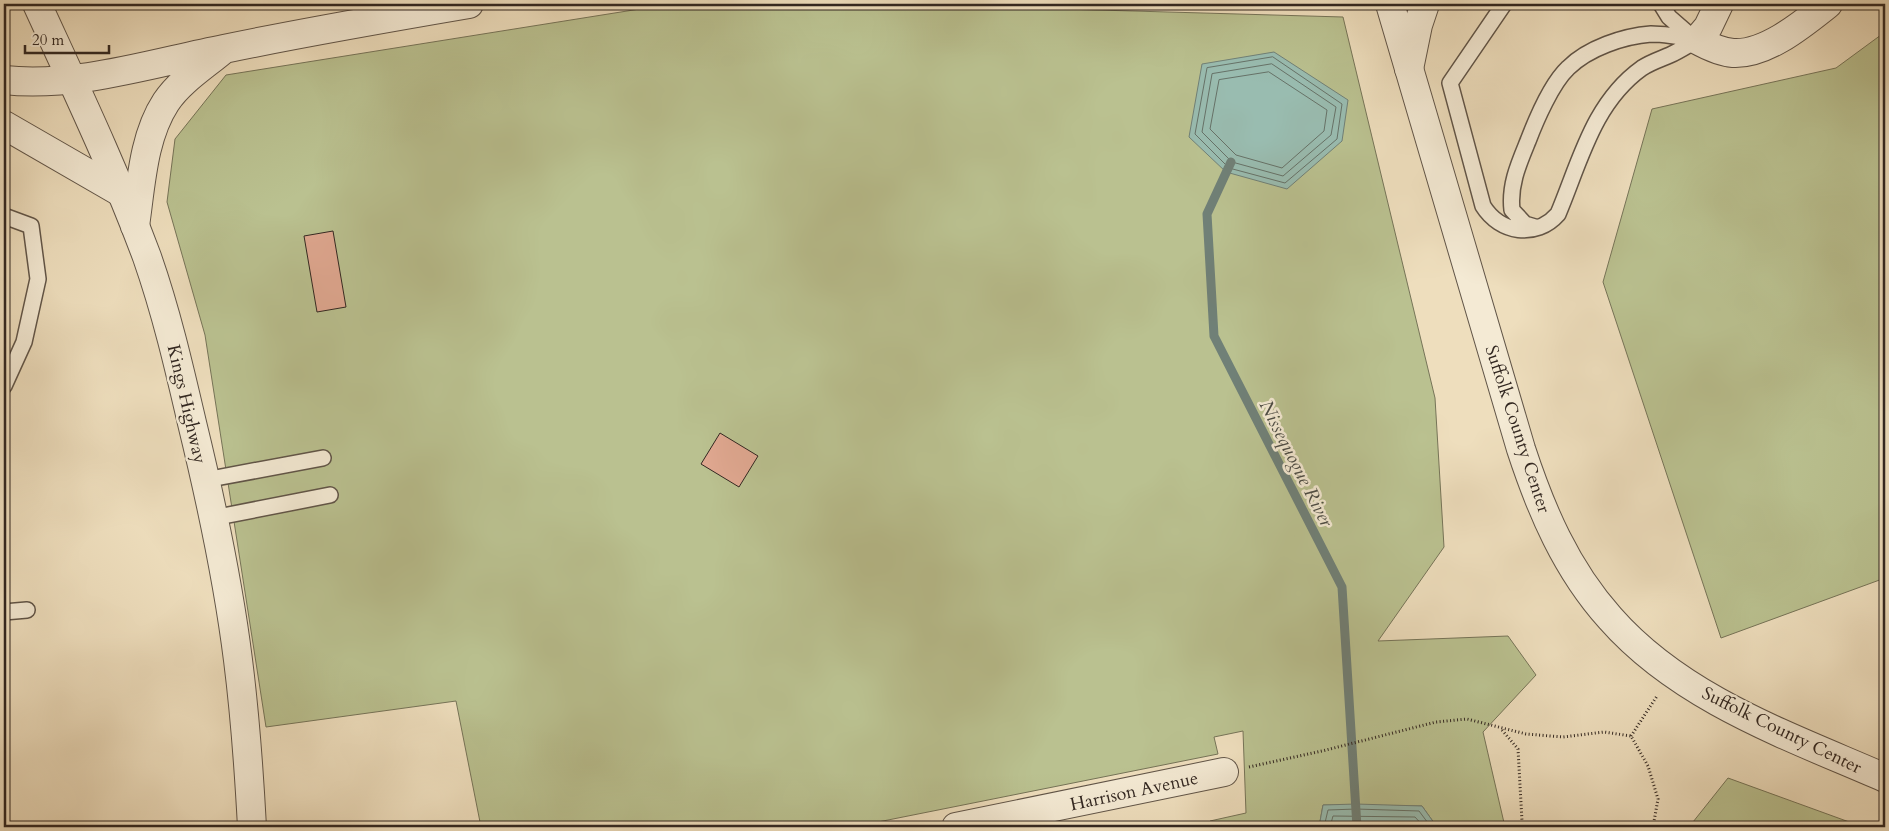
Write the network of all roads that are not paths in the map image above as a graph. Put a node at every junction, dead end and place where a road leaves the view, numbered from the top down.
1 (37, 4) edge
2 (470, 4) edge
3 (1390, 4) edge
4 (1425, 4) edge
5 (1504, 4) edge
6 (1661, 4) edge
7 (1719, 4) edge
8 (1828, 4) edge
9 (423, 7) edge
10 (1696, 40) junction
11 (224, 48) junction
12 (1409, 69) junction
13 (72, 79) junction
14 (4, 80) edge
15 (4, 125) edge
16 (122, 194) junction
17 (4, 216) edge
18 (135, 226) junction
19 (1539, 228) junction
20 (4, 386) edge
21 (323, 458) dead end
22 (205, 480) junction
23 (330, 496) dead end
24 (213, 518) junction
25 (27, 610) dead end
26 (4, 612) edge
27 (1224, 772) road end
28 (1885, 778) edge
29 (252, 827) edge
30 (956, 827) edge

1 - 13 street, Kings Highway
2 - 9 street
3 - 12 street, Suffolk County Center
4 - 12 street
5 - 19 lane
6 - 10 lane
7 - 10 street
8 - 10 street
9 - 11 street
10 - 19 lane
10 - 19 lane
11 - 13 street
11 - 18 street
12 - 28 street, Suffolk County Center
13 - 14 street
13 - 16 street, Kings Highway
15 - 16 street
16 - 18 street, Kings Highway
17 - 20 lane
18 - 22 street, Kings Highway
21 - 22 lane
22 - 24 street, Kings Highway
23 - 24 lane
24 - 29 street, Kings Highway
25 - 26 lane
27 - 30 street, Harrison Avenue

